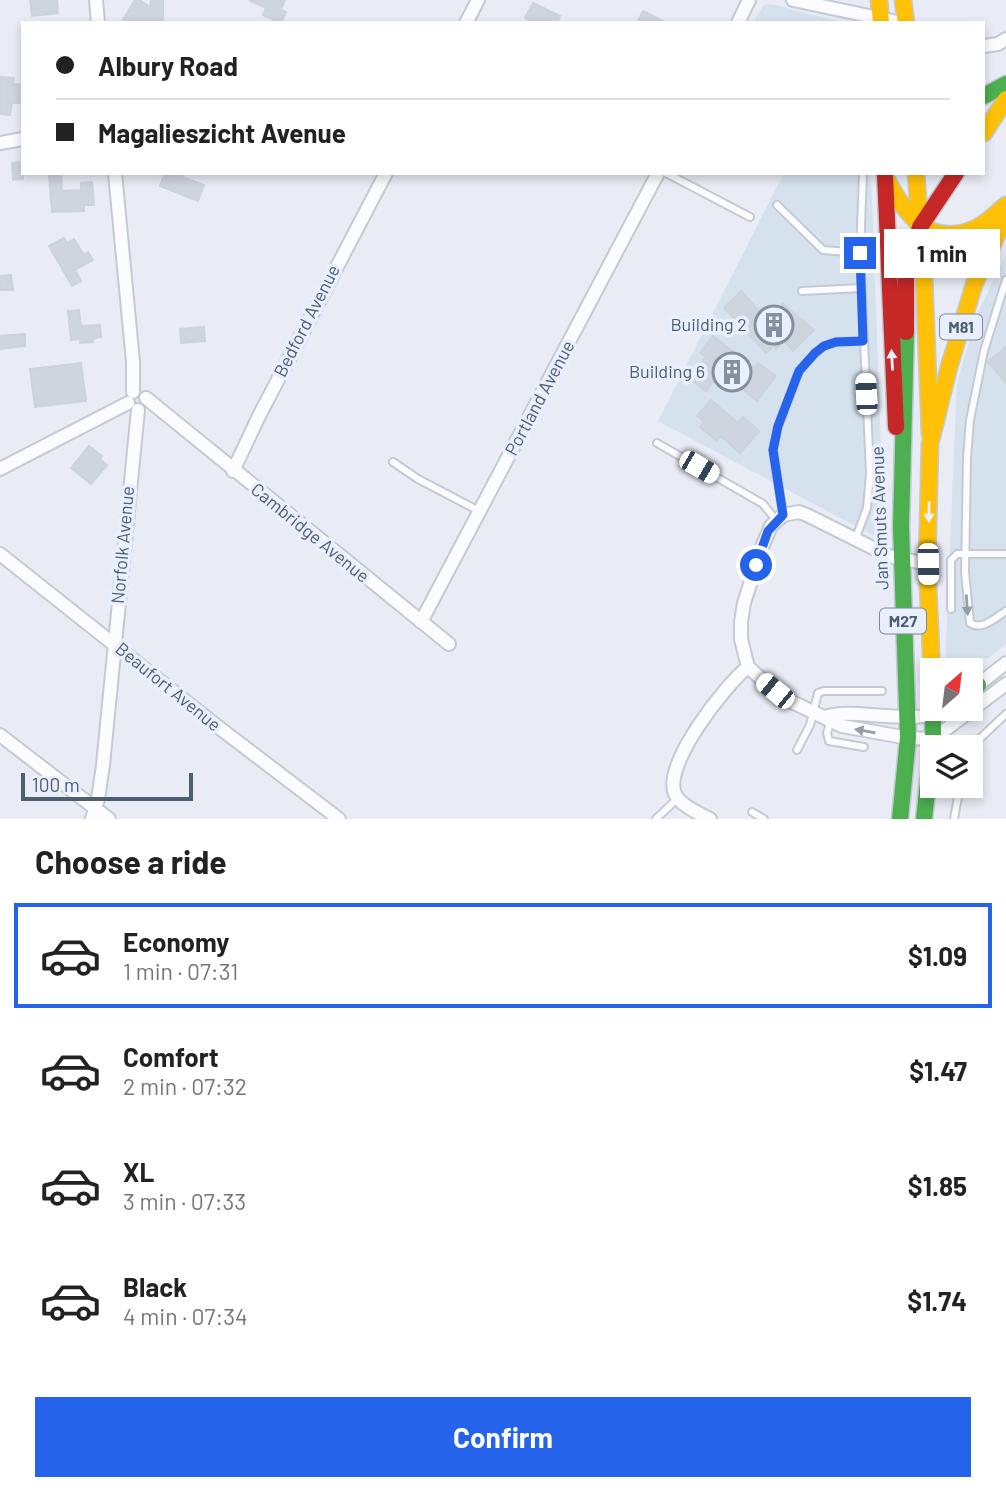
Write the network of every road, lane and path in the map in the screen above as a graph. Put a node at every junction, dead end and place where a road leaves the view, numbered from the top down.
1 (96, 0) edge
2 (478, 0) edge
3 (750, 0) edge
4 (793, 0) edge
5 (879, 0) edge
6 (903, 0) edge
7 (881, 20) edge
8 (98, 21) edge
9 (467, 21) edge
10 (739, 21) edge
11 (904, 21) edge
12 (1006, 39) edge
13 (985, 46) edge
14 (1006, 84) edge
15 (985, 95) edge
16 (1006, 100) edge
17 (985, 132) edge
18 (21, 139) edge
19 (0, 143) edge
20 (115, 175) edge
21 (385, 175) edge
22 (657, 175) edge
23 (660, 175) edge
24 (863, 175) edge
25 (885, 175) edge
26 (916, 175) edge
27 (955, 175) edge
28 (777, 205) dead end
29 (1006, 205) edge
30 (1006, 215) edge
31 (750, 217) dead end
32 (920, 227) junction
33 (860, 253) junction
34 (1006, 280) edge
35 (861, 288) junction
36 (802, 291) dead end
37 (863, 341) junction
38 (136, 401) junction
39 (657, 443) dead end
40 (930, 444) junction
41 (393, 461) dead end
42 (0, 469) edge
43 (233, 471) junction
44 (480, 511) junction
45 (780, 517) junction
46 (901, 526) junction
47 (855, 540) junction
48 (0, 554) edge
49 (966, 554) junction
50 (1006, 554) edge
51 (902, 560) junction
52 (928, 564) junction
53 (951, 609) dead end
54 (1006, 611) edge
55 (928, 618) junction
56 (421, 622) junction
57 (114, 644) junction
58 (449, 644) dead end
59 (933, 658) edge
60 (1006, 663) edge
61 (748, 667) junction
62 (984, 680) edge
63 (1006, 684) edge
64 (882, 691) dead end
65 (920, 714) edge
66 (1006, 714) edge
67 (823, 716) junction
68 (912, 716) junction
69 (0, 735) edge
70 (938, 735) edge
71 (983, 736) edge
72 (908, 738) junction
73 (920, 738) edge
74 (864, 747) dead end
75 (797, 750) dead end
76 (678, 798) junction
77 (926, 798) edge
78 (958, 798) edge
79 (752, 812) dead end
80 (94, 813) edge
81 (109, 819) edge
82 (339, 819) edge
83 (656, 819) edge
84 (710, 819) edge
85 (764, 819) edge
86 (900, 819) edge
87 (923, 819) edge
88 (954, 819) edge

1 - 8 street
2 - 9 street
3 - 10 street
4 - 7 street
5 - 7 main road
6 - 11 main road
12 - 13 street
14 - 15 main road
16 - 17 main road
18 - 19 street
20 - 38 street
21 - 43 street, Bedford Avenue
22 - 44 street, Portland Avenue
23 - 31 lane
24 - 33 lane
25 - 32 main road
46 -> 25 main road, Jan Smuts Avenue / M27
26 - 32 main road, M27
27 - 32 main road
28 - 33 lane
29 - 32 main road
30 - 40 main road, M81
32 - 40 main road, M27
32 - 46 main road
33 - 35 lane
34 - 49 lane
35 - 36 lane
35 - 37 lane
37 - 45 lane
37 - 47 lane
38 - 42 street
38 - 43 street, Cambridge Avenue
38 - 57 street, Norfolk Avenue
39 - 45 lane
40 -> 52 main road, M27
41 - 44 lane
43 - 56 street, Cambridge Avenue
44 - 56 street, Portland Avenue
45 - 47 street
45 - 61 street
46 - 51 main road, Jan Smuts Avenue / M27
47 - 51 street
48 - 57 street, Beaufort Avenue
49 - 50 lane
49 - 53 lane
49 -> 54 lane
51 - 52 street
51 - 68 main road, Jan Smuts Avenue / M27
52 - 55 main road, M27
55 - 59 main road, M27
55 - 68 main road
56 - 58 street, Cambridge Avenue
57 - 80 street, Norfolk Avenue
57 - 82 street, Beaufort Avenue
60 - 62 street
61 - 67 street
61 - 76 street
63 - 70 street
64 - 67 lane
65 - 68 street
66 - 71 lane
67 - 68 street
72 -> 67 street
67 - 74 lane
67 - 75 lane
68 - 72 main road, Jan Smuts Avenue / M27
69 - 80 street
72 - 73 street
72 - 86 main road, Jan Smuts Avenue / M27
76 - 83 lane
76 - 84 street
77 - 87 main road
78 - 88 lane
79 - 85 lane
80 - 81 street

